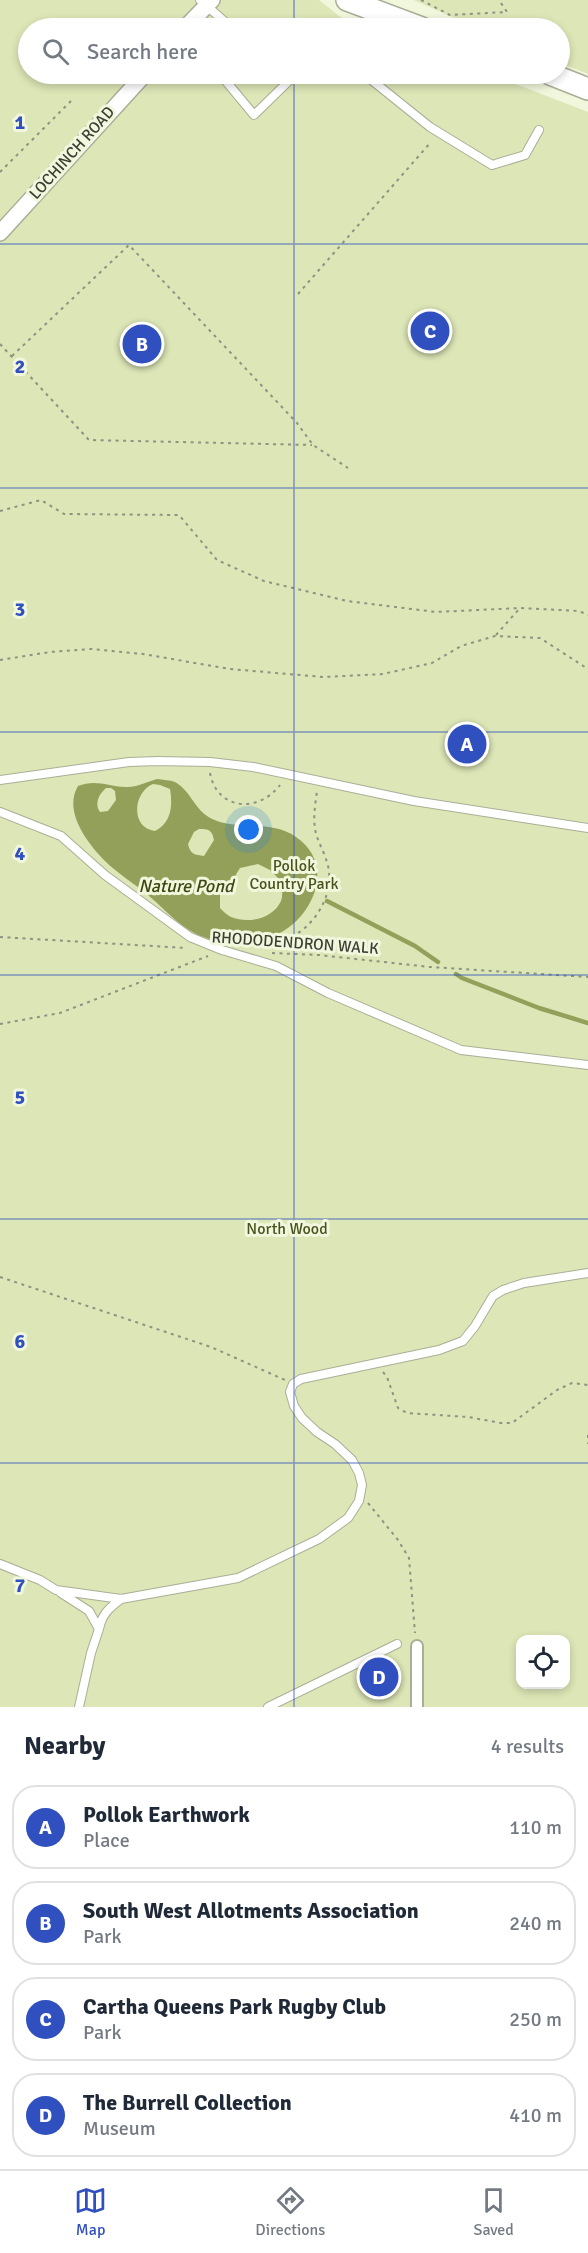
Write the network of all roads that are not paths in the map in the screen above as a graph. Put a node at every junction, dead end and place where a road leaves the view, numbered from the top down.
1 (347, 0) edge
2 (380, 0) edge
3 (206, 2) edge
4 (193, 18) edge
5 (222, 18) edge
6 (396, 18) edge
7 (408, 18) edge
8 (570, 82) edge
9 (136, 84) edge
10 (228, 84) edge
11 (286, 84) edge
12 (377, 84) edge
13 (588, 89) edge
14 (539, 130) dead end
15 (0, 233) edge
16 (0, 780) edge
17 (0, 812) edge
18 (588, 828) edge
19 (588, 1065) edge
20 (588, 1273) edge
21 (0, 1564) edge
22 (56, 1590) junction
23 (121, 1599) junction
24 (99, 1629) junction
25 (416, 1641) road end
26 (398, 1644) dead end
27 (79, 1707) edge
28 (268, 1707) edge
29 (417, 1707) edge

1 - 6 main road
2 - 7 main road
3 - 4 street
3 - 5 lane
8 - 13 main road
9 - 15 street, LOCHINCH ROAD
10 - 11 lane
12 - 14 lane
16 - 18 lane
17 - 19 lane
20 - 23 lane
21 - 22 lane
22 - 23 lane
22 - 24 lane
23 - 24 lane
24 - 27 lane
25 - 29 street
26 - 28 lane

